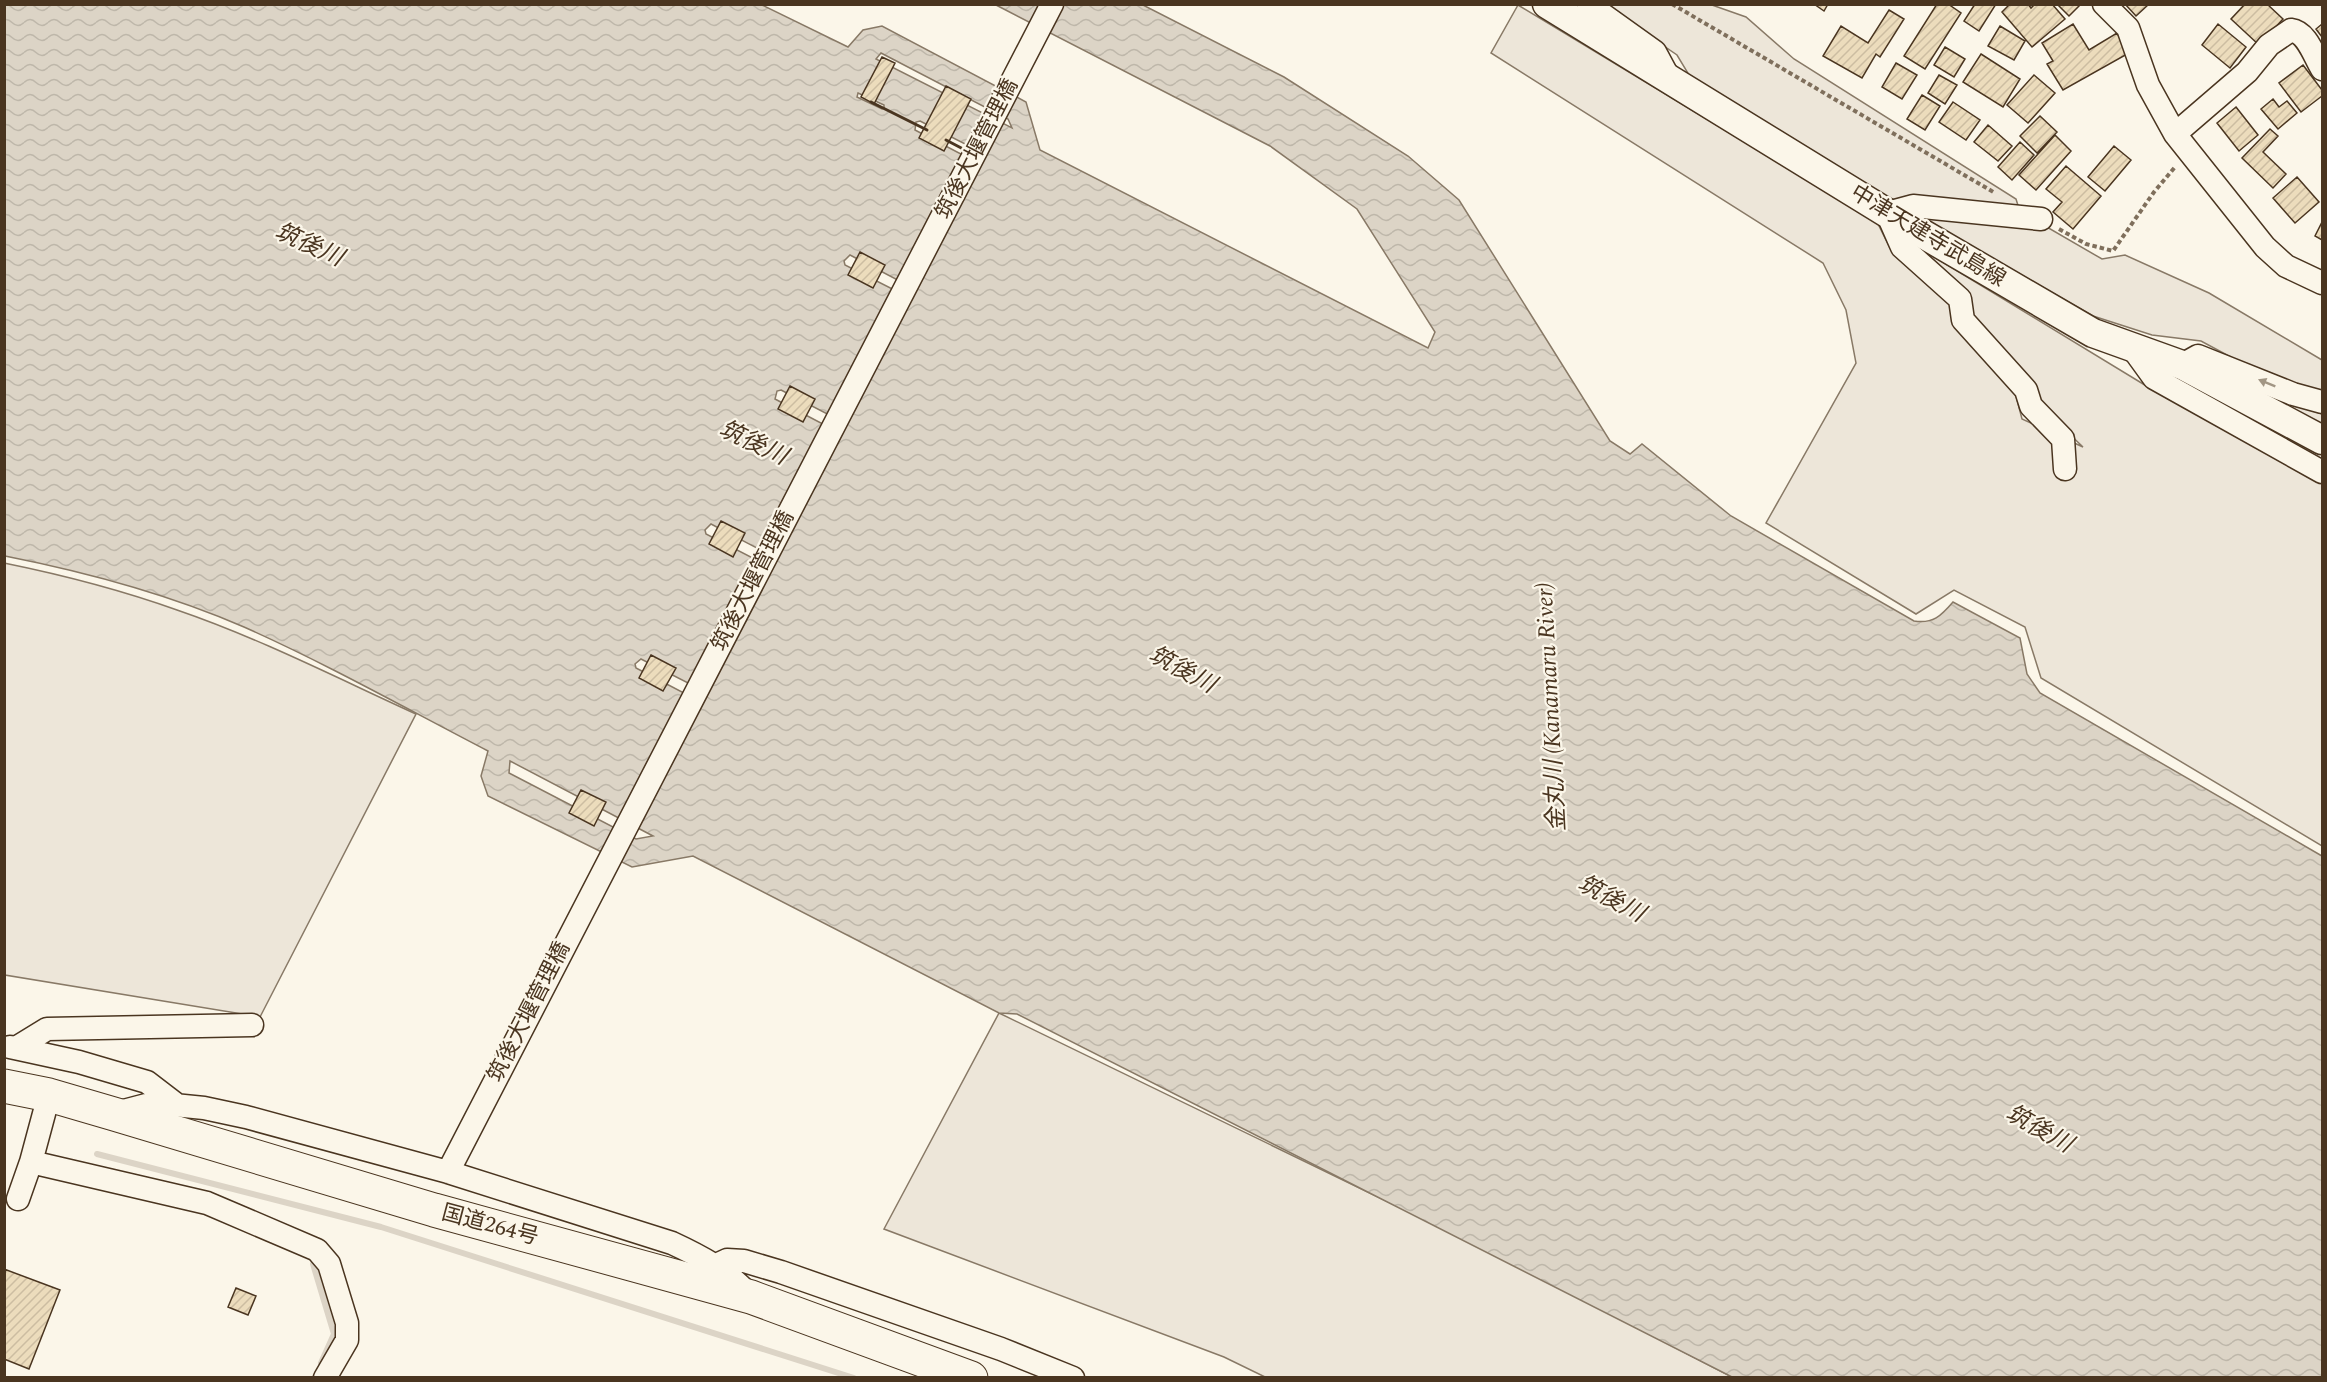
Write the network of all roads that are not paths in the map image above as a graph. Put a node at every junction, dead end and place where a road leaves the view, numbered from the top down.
1 (1052, 4) edge
2 (1547, 4) edge
3 (1588, 4) edge
4 (2104, 4) edge
5 (2322, 69) edge
6 (1670, 81) junction
7 (2182, 142) junction
8 (1887, 213) junction
9 (2041, 219) road end
10 (2322, 283) edge
11 (2133, 349) junction
12 (2182, 365) junction
13 (2322, 402) edge
14 (2322, 440) edge
15 (2065, 469) dead end
16 (2322, 472) edge
17 (252, 1025) dead end
18 (10, 1047) edge
19 (4, 1086) edge
20 (49, 1095) junction
21 (178, 1106) junction
22 (114, 1114) junction
23 (31, 1162) junction
24 (451, 1164) junction
25 (18, 1199) dead end
26 (714, 1266) junction
27 (751, 1297) junction
28 (325, 1377) edge
29 (970, 1377) edge
30 (1073, 1377) edge

1 - 24 street, 筑後大堰管理橋
2 - 6 main road, 中津天建寺武島線
3 - 6 street
4 - 7 street
5 - 7 street
6 - 8 main road, 中津天建寺武島線
7 - 10 street
8 - 9 street
8 - 11 main road, 中津天建寺武島線
8 - 15 street
11 - 12 main road, 中津天建寺武島線
11 - 16 street
13 -> 12 street
12 - 14 main road, 中津天建寺武島線
17 - 18 street
18 - 21 street
19 - 20 highway, 国道264号
20 - 22 highway, 国道264号
20 - 23 street
21 - 22 street
21 - 24 street
22 - 27 highway, 国道264号
23 - 25 street
23 - 28 street
24 - 26 street
26 - 27 street
26 - 30 street
27 - 29 highway, 国道264号

